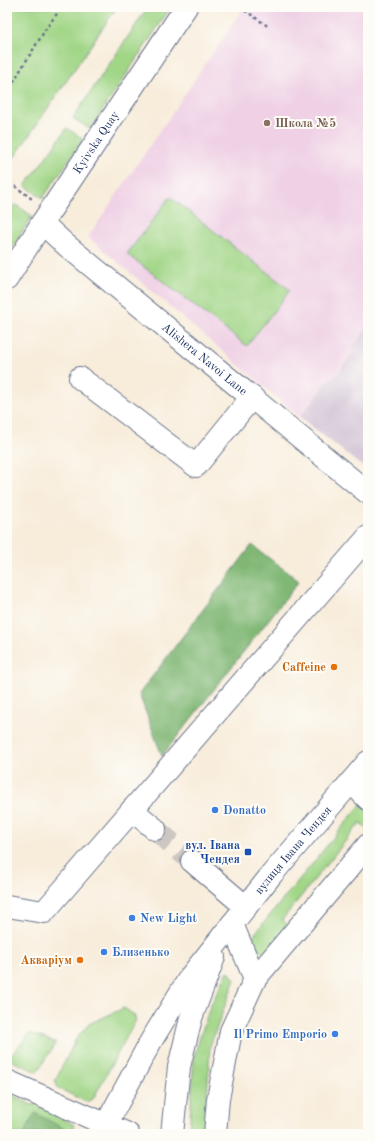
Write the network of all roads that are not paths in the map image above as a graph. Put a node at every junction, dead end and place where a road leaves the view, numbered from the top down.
1 (186, 7) edge
2 (42, 223) junction
3 (7, 279) edge
4 (80, 378) dead end
5 (252, 397) junction
6 (368, 493) edge
7 (368, 536) edge
8 (368, 762) edge
9 (350, 782) junction
10 (368, 799) edge
11 (132, 810) junction
12 (155, 829) tunnel mouth
13 (368, 845) edge
14 (192, 861) tunnel mouth
15 (7, 906) edge
16 (246, 907) junction
17 (226, 932) junction
18 (255, 978) junction
19 (7, 1081) edge
20 (103, 1129) edge
21 (128, 1134) edge
22 (172, 1134) edge
23 (215, 1134) edge

1 - 2 street, Kyivska Quay
2 - 3 street, Kyivska Quay
2 - 5 street, Alishera Navoi Lane
4 - 5 street
5 - 6 street, Alishera Navoi Lane
7 - 11 street
8 - 9 street, вулиця Івана Чендея
9 - 10 street
9 - 16 street, вулиця Івана Чендея
11 - 12 street
11 - 15 street
13 - 18 street
14 - 16 street
16 - 17 street, вулиця Івана Чендея
17 - 18 street
17 - 20 street, вулиця Івана Чендея
17 - 22 street, вулиця Івана Чендея
18 - 23 street
19 - 20 street
20 - 21 street

